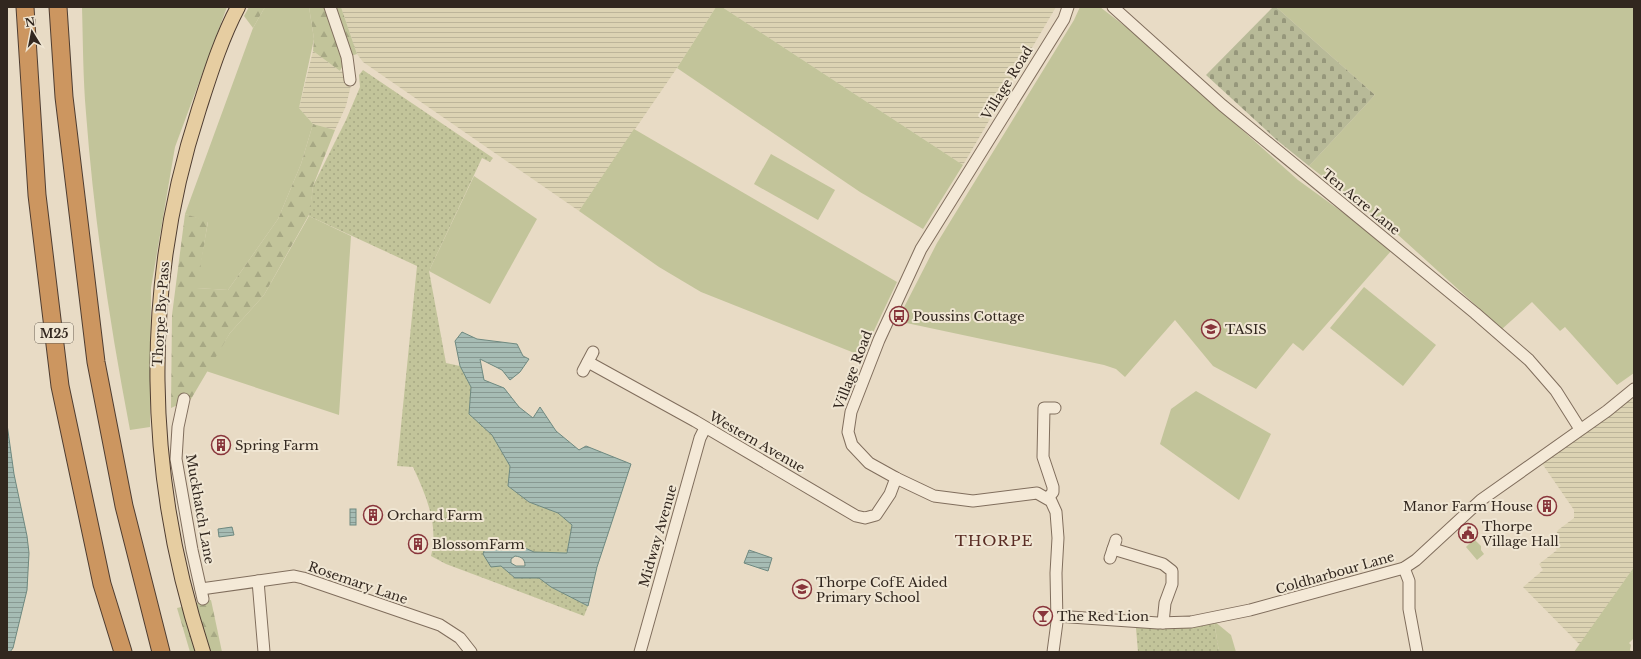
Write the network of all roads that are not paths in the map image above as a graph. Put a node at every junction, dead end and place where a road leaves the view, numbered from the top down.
1 (25, 7) edge
2 (58, 7) edge
3 (238, 7) edge
4 (330, 7) edge
5 (1068, 7) edge
6 (1113, 7) edge
7 (350, 80) dead end
8 (588, 362) dead end
9 (1634, 389) edge
10 (184, 399) dead end
11 (1055, 408) dead end
12 (705, 428) junction
13 (1580, 429) junction
14 (896, 478) junction
15 (1048, 498) junction
16 (1113, 549) dead end
17 (1404, 568) junction
18 (258, 581) junction
19 (202, 594) joint
20 (1056, 616) junction
21 (1163, 623) junction
22 (123, 652) edge
23 (161, 652) edge
24 (203, 652) edge
25 (264, 652) edge
26 (471, 652) edge
27 (640, 652) edge
28 (1053, 652) edge
29 (1417, 652) edge

1 - 22 highway, M25
2 - 23 highway, M25
3 - 24 main road, Thorpe By-Pass
4 - 7 street
5 - 14 street, Village Road
6 - 13 street, Ten Acre Lane
8 - 12 street, Western Avenue
9 - 13 street, Coldharbour Lane
10 - 19 street, Muckhatch Lane
11 - 15 street
12 - 14 street, Western Avenue
12 - 27 street, Midway Avenue
13 - 17 street, Coldharbour Lane
14 - 15 street, Village Road
15 - 20 street
16 - 21 street
17 - 21 street, Coldharbour Lane
17 - 29 street
18 - 19 street, Rosemary Lane
18 - 25 street
18 - 26 street, Rosemary Lane
20 - 21 street, Coldharbour Lane
20 - 28 street

